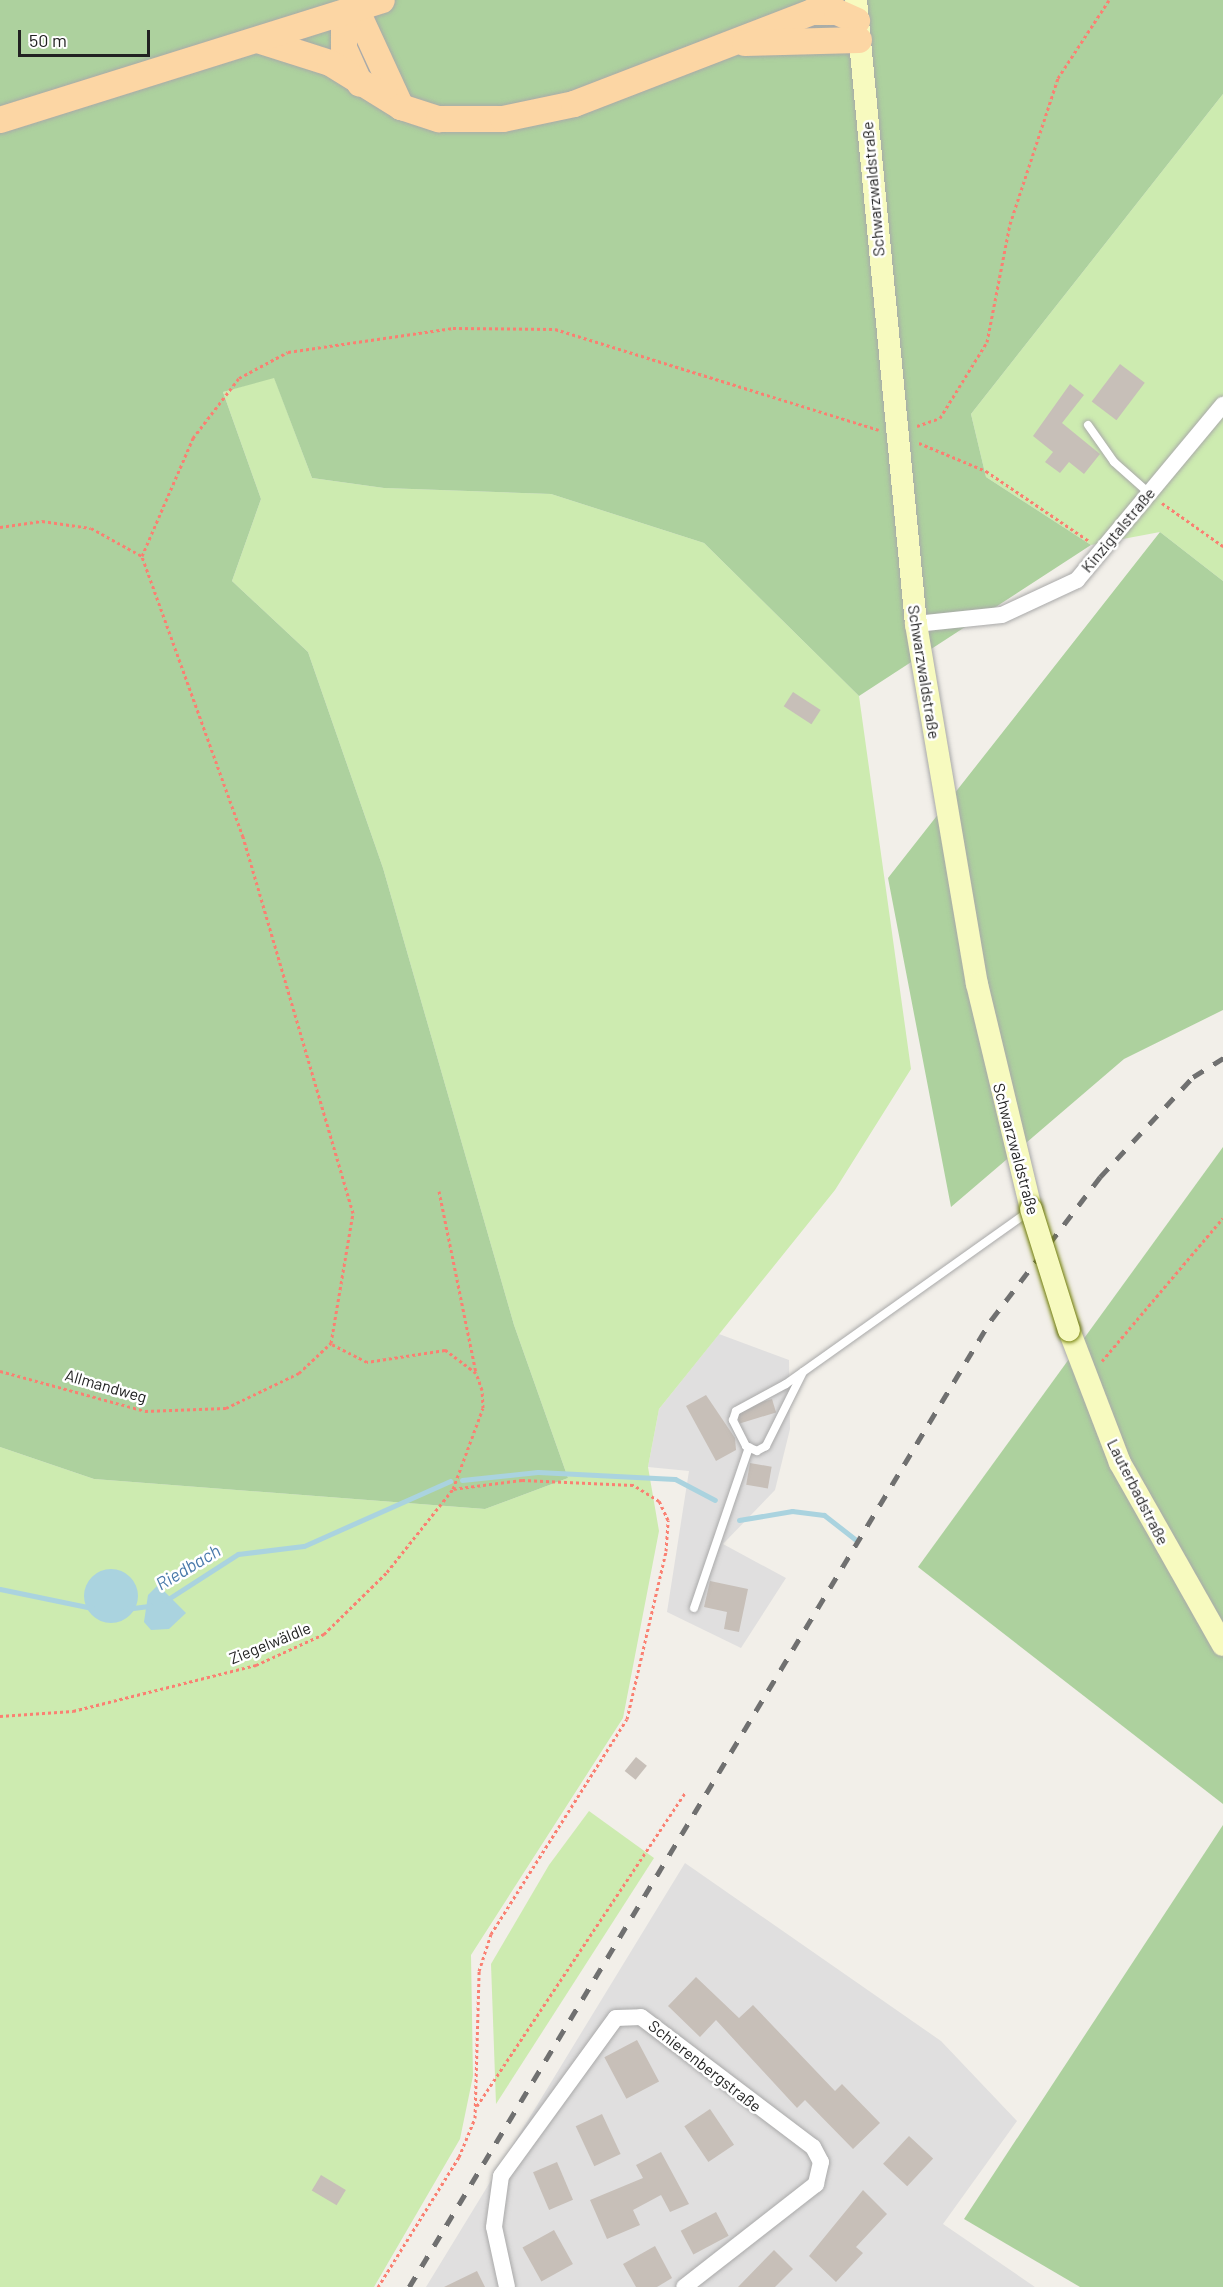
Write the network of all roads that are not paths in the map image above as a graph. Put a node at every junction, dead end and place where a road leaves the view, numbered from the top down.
1 (382, 0) edge
2 (817, 6) edge
3 (356, 9) junction
4 (857, 20) edge
5 (261, 41) junction
6 (733, 44) junction
7 (360, 84) junction
8 (401, 106) junction
9 (0, 120) edge
10 (1223, 405) edge
11 (1088, 425) dead end
12 (1149, 493) junction
13 (916, 624) junction
14 (1031, 1209) junction
15 (1069, 1330) joint
16 (803, 1372) junction
17 (748, 1447) junction
18 (694, 1608) dead end
19 (1223, 1645) edge
20 (507, 2287) edge
21 (684, 2287) edge

1 - 3 main road
2 - 4 main road
2 - 6 main road
3 - 5 main road
3 - 7 main road
3 - 8 main road
4 - 6 main road
4 - 13 main road, Schwarzwaldstraße
5 - 7 main road
5 - 9 main road
6 - 8 main road
7 - 8 main road
10 - 12 street, Kinzigtalstraße
11 - 12 lane
12 - 13 street, Kinzigtalstraße
13 - 14 main road, Schwarzwaldstraße
14 - 15 main road, Schwarzwaldstraße, bridge
14 - 16 lane
15 - 19 main road, Lauterbadstraße
16 - 17 lane
16 - 17 lane
17 - 18 lane
20 - 21 street, Schierenbergstraße

